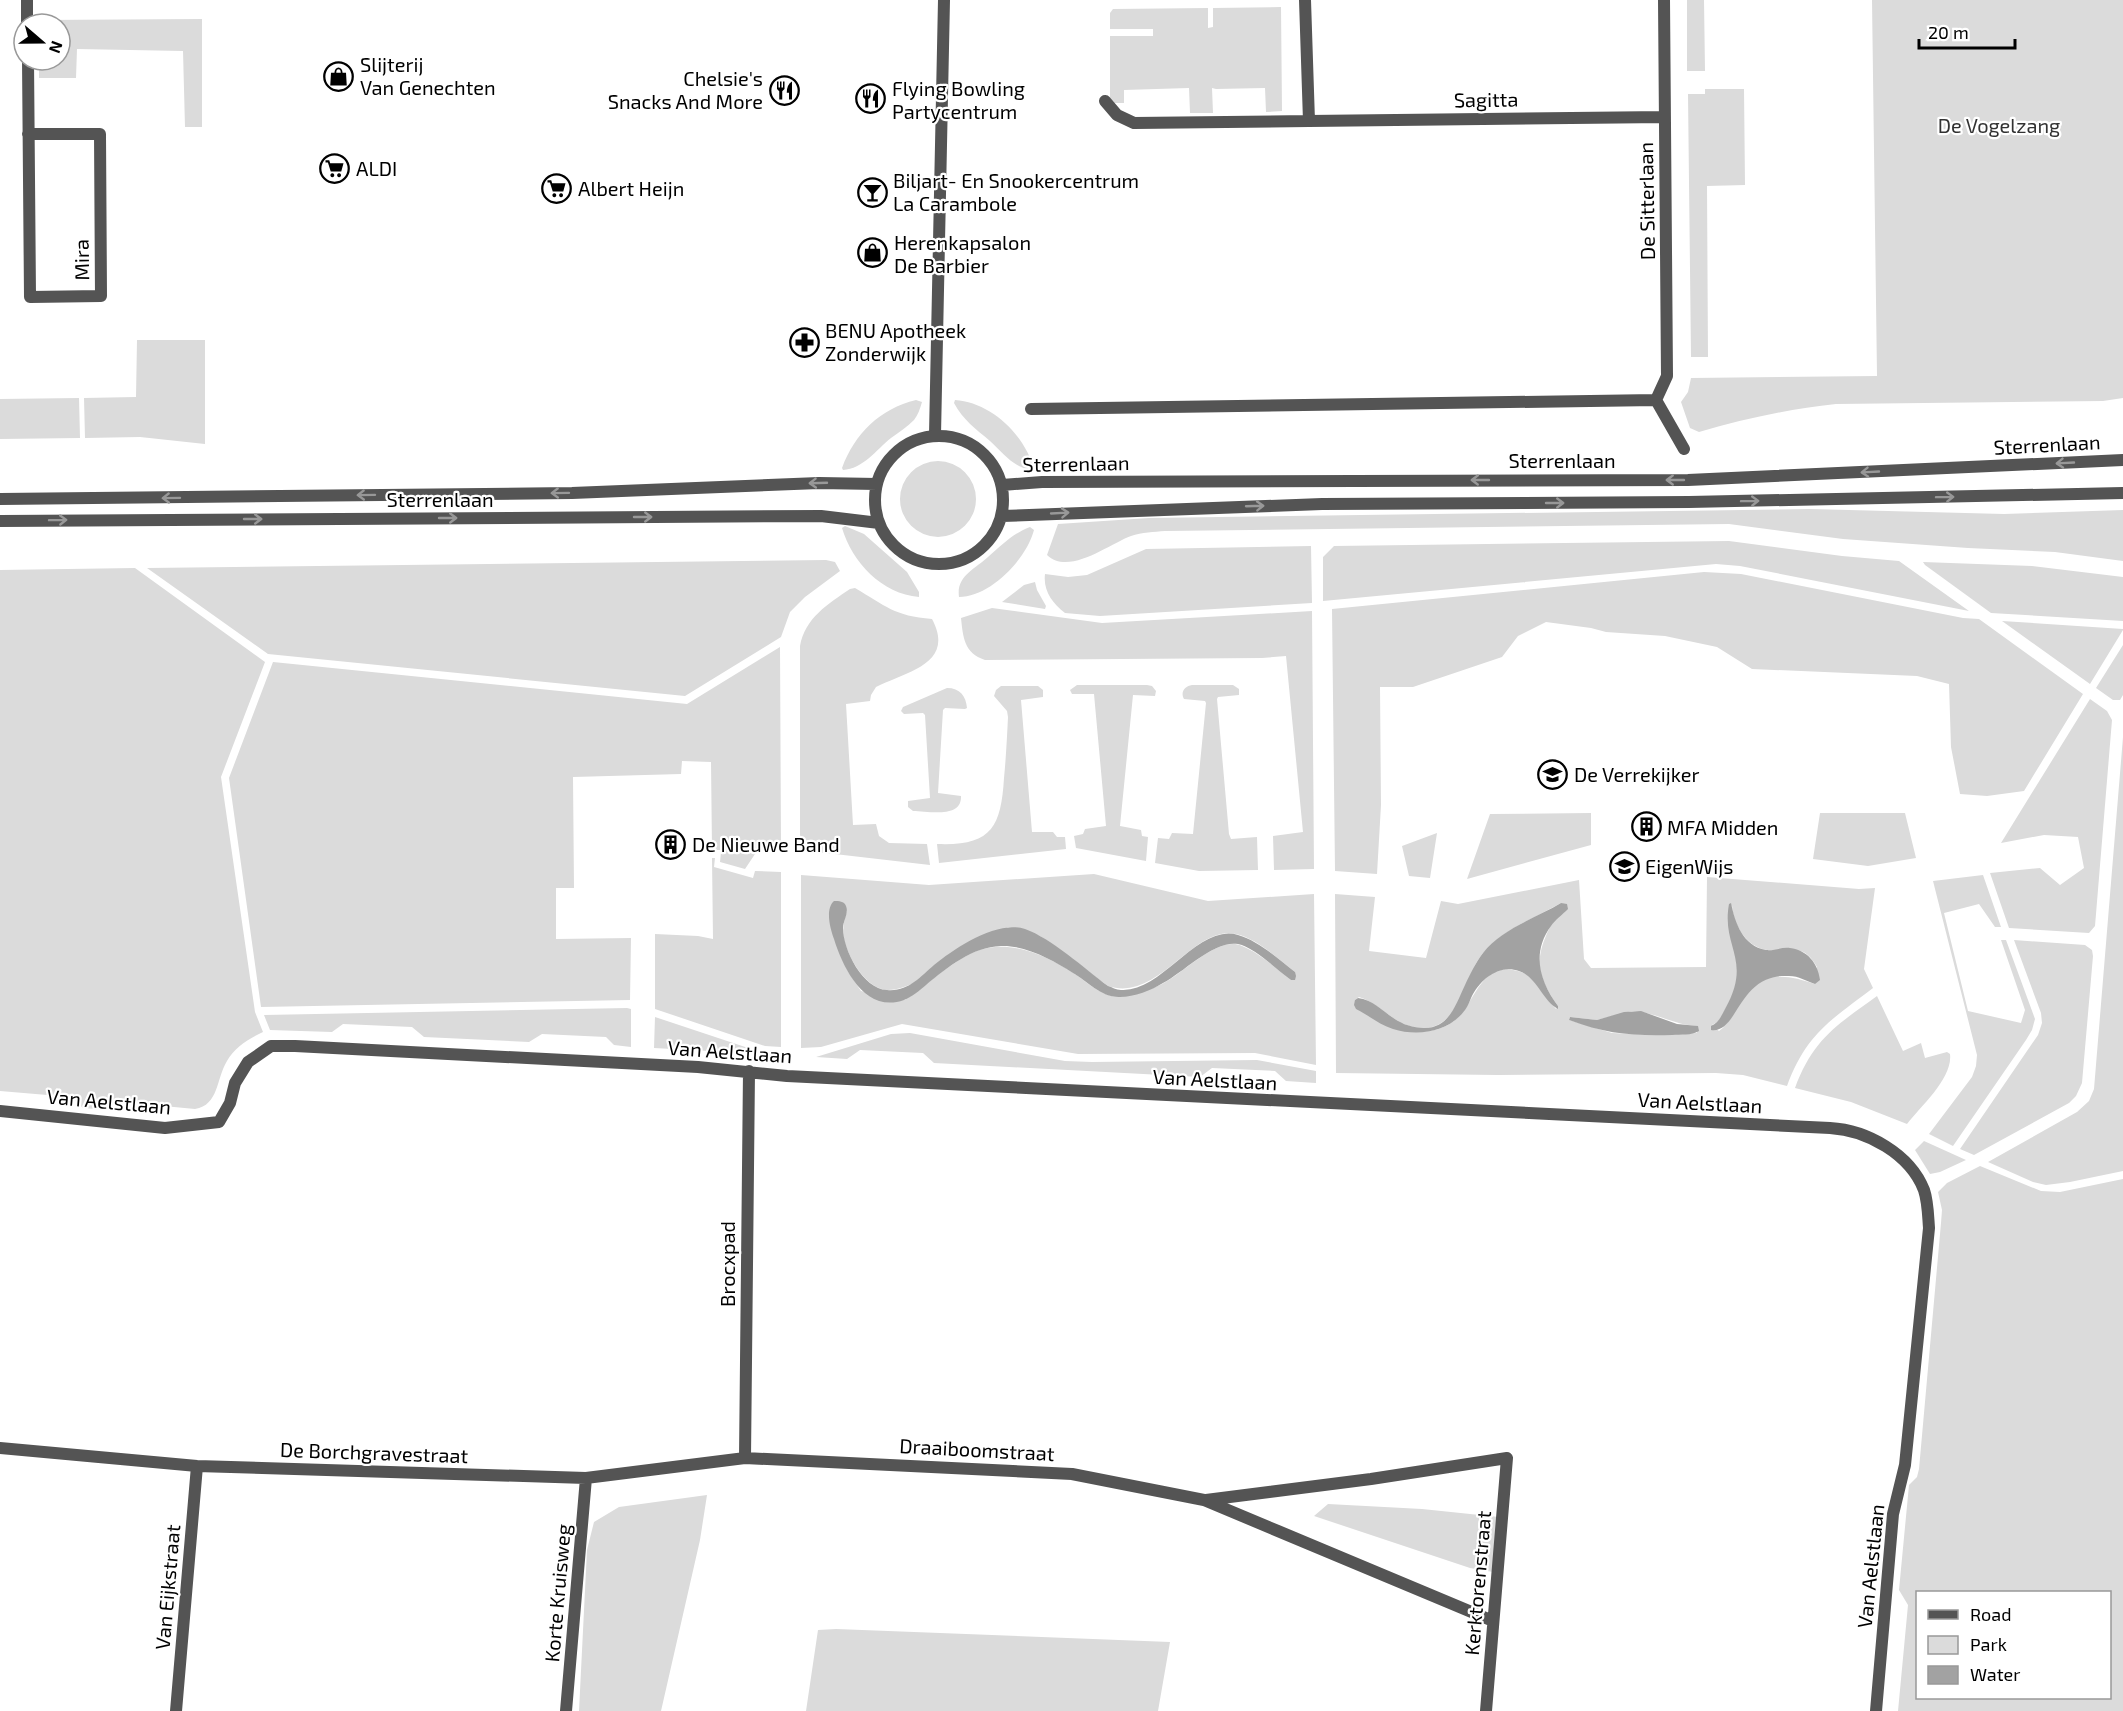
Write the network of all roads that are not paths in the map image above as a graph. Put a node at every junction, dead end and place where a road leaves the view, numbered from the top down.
1 (944, 0) edge
2 (1305, 0) edge
3 (1664, 0) edge
4 (27, 72) edge
5 (1105, 101) dead end
6 (1665, 117) junction
7 (1309, 121) junction
8 (28, 134) junction
9 (1656, 400) junction
10 (1031, 409) dead end
11 (935, 435) junction
12 (1684, 449) dead end
13 (2123, 460) edge
14 (877, 484) junction
15 (1002, 485) junction
16 (2123, 493) edge
17 (0, 500) edge
18 (1002, 516) junction
19 (0, 521) edge
20 (879, 523) junction
21 (748, 1071) junction
22 (0, 1111) edge
23 (0, 1448) edge
24 (745, 1458) junction
25 (1507, 1458) joint
26 (197, 1466) junction
27 (586, 1478) junction
28 (1204, 1500) junction
29 (1493, 1621) junction
30 (176, 1711) edge
31 (567, 1711) edge
32 (1486, 1711) edge
33 (1875, 1711) edge

1 - 11 street
2 - 7 street
3 - 6 street, De Sitterlaan
4 - 8 street, Mira
5 - 7 street, Sagitta
6 - 7 street, Sagitta
6 - 9 street, De Sitterlaan
8 - 8 street, Mira
9 - 10 street
9 - 12 street
11 - 14 street
11 - 15 street
13 -> 15 street, Sterrenlaan
14 -> 17 street, Sterrenlaan
14 - 20 street
15 - 18 street
18 -> 16 street
18 - 20 street
19 -> 20 street, Sterrenlaan
21 - 22 street, Van Aelstlaan
21 - 24 street, Brocxpad
21 - 33 street, Van Aelstlaan
23 - 26 street, De Borchgravestraat
24 - 27 street, De Borchgravestraat
24 - 28 street, Draaiboomstraat
25 - 28 street, Draaiboomstraat
25 - 29 street, Kerktorenstraat
26 - 27 street, De Borchgravestraat
26 - 30 street, Van Eijkstraat
27 - 31 street, Korte Kruisweg
28 - 29 street, Draaiboomstraat
29 - 32 street, Kerktorenstraat

